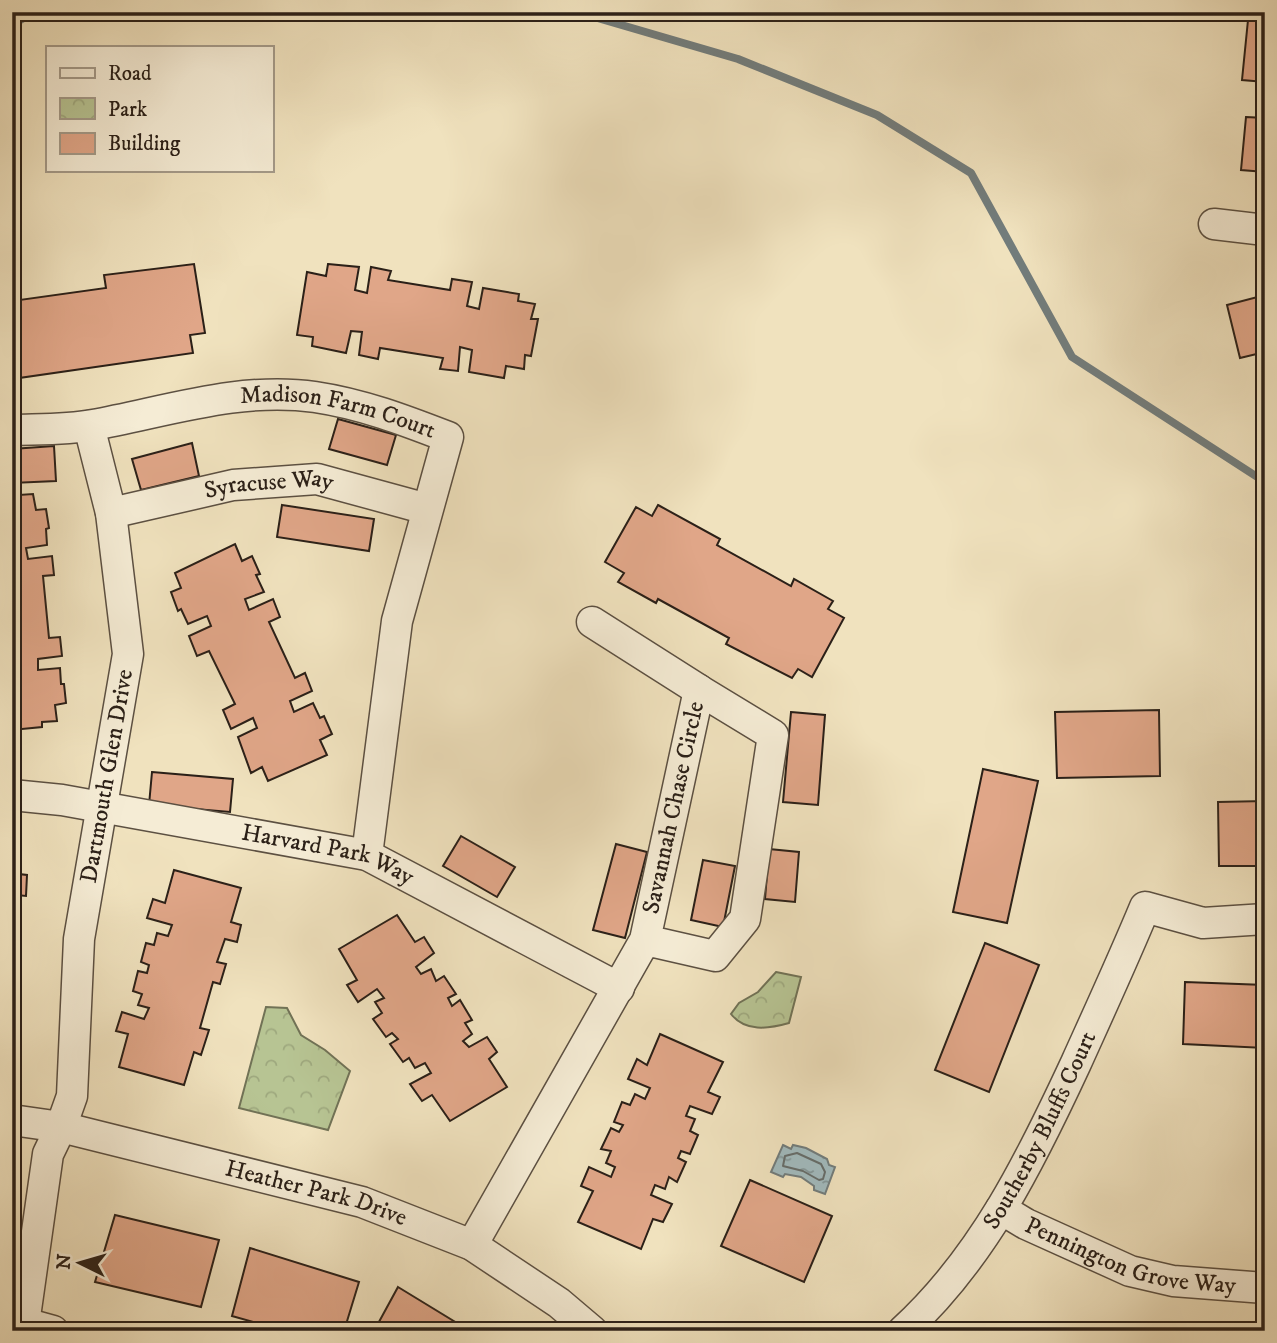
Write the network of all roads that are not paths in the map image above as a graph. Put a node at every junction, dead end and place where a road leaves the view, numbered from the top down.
1 (1214, 224) dead end
2 (1265, 230) edge
3 (89, 426) junction
4 (12, 430) edge
5 (427, 509) junction
6 (111, 513) junction
7 (592, 622) dead end
8 (699, 690) junction
9 (12, 795) edge
10 (101, 809) junction
11 (367, 855) junction
12 (1265, 919) edge
13 (645, 940) junction
14 (619, 988) junction
15 (12, 1120) edge
16 (61, 1127) junction
17 (1001, 1209) junction
18 (472, 1245) junction
19 (1265, 1288) edge
20 (23, 1327) edge
21 (53, 1331) edge
22 (592, 1331) edge
23 (903, 1331) edge

1 - 2 street
3 - 4 street, Madison Farm Court
3 - 5 street, Madison Farm Court
3 - 6 street, Dartmouth Glen Drive
5 - 6 street, Syracuse Way
5 - 11 street, Madison Farm Court
6 - 10 street, Dartmouth Glen Drive
7 - 8 street
8 - 13 street, Savannah Chase Circle
8 - 13 street, Savannah Chase Circle
9 - 10 street, Harvard Park Way
10 - 11 street, Harvard Park Way
10 - 16 street, Dartmouth Glen Drive
11 - 14 street, Harvard Park Way
12 - 17 street, Southerby Bluffs Court
13 - 14 street, Savannah Chase Circle
14 - 18 street, Savannah Chase Circle
15 - 16 street, Heather Park Drive
16 - 18 street, Heather Park Drive
16 - 20 street, Dartmouth Glen Drive
17 - 19 street, Pennington Grove Way
17 - 23 street, Southerby Bluffs Court
18 - 22 street, Heather Park Drive
20 - 21 street

